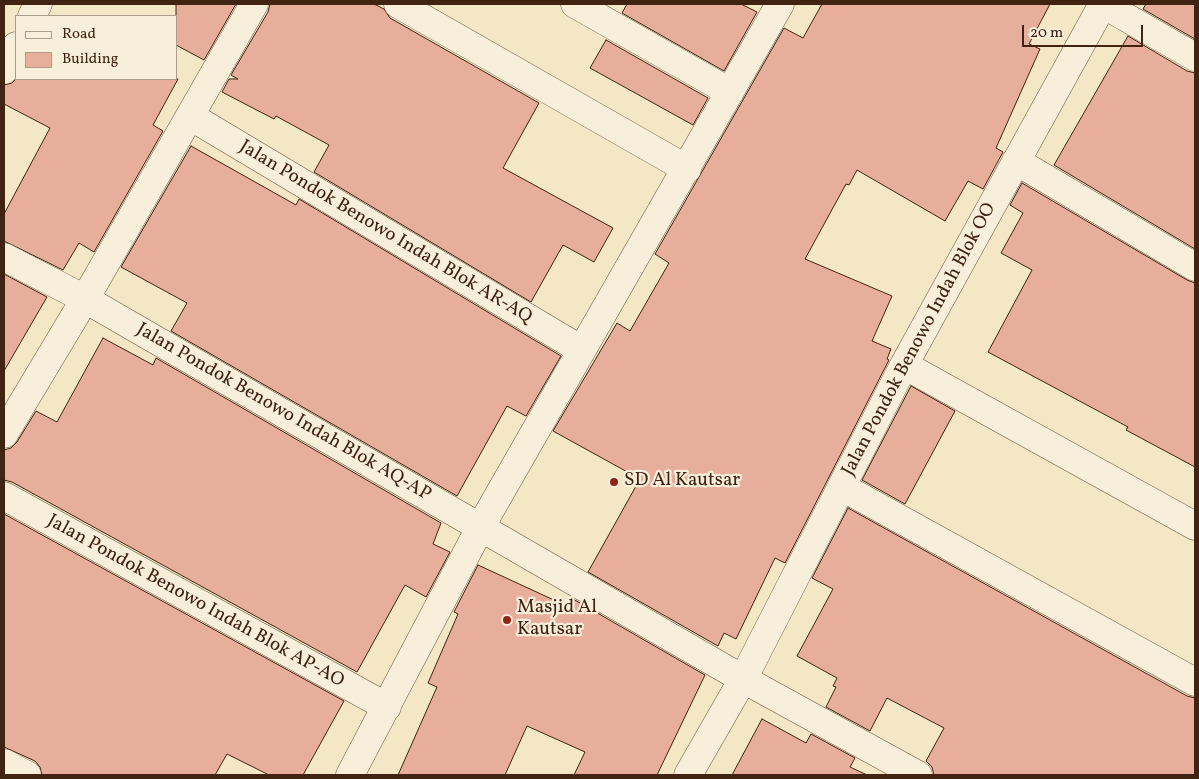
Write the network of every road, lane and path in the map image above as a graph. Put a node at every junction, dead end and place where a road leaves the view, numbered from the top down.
1 (254, 4) edge
2 (398, 4) edge
3 (575, 4) edge
4 (780, 4) edge
5 (1103, 4) edge
6 (15, 48) edge
7 (1195, 57) edge
8 (4, 70) edge
9 (730, 92) junction
10 (190, 116) junction
11 (1016, 161) junction
12 (687, 169) junction
13 (4, 257) edge
14 (1195, 267) edge
15 (85, 299) junction
16 (580, 349) junction
17 (904, 365) junction
18 (4, 434) edge
19 (842, 487) junction
20 (4, 496) edge
21 (481, 526) junction
22 (1195, 526) edge
23 (743, 679) junction
24 (1195, 682) edge
25 (387, 707) junction
26 (4, 763) edge
27 (27, 775) edge
28 (350, 775) edge
29 (688, 775) edge
30 (918, 775) edge

1 - 10 street
2 - 12 street
3 - 9 street
4 - 9 street
5 - 7 street
5 - 11 street, Jalan Pondok Benowo Indah Blok OO
6 - 8 street
9 - 12 street
10 - 15 street
10 - 16 street, Jalan Pondok Benowo Indah Blok AR-AQ
11 - 14 street
11 - 17 street, Jalan Pondok Benowo Indah Blok OO
12 - 16 street
13 - 15 street, Jalan Pondok Benowo Indah Blok AQ-AP
15 - 18 street
15 - 21 street, Jalan Pondok Benowo Indah Blok AQ-AP
16 - 21 street
17 - 19 street, Jalan Pondok Benowo Indah Blok OO
17 - 22 street
19 - 23 street, Jalan Pondok Benowo Indah Blok OO
19 - 24 street
20 - 25 street, Jalan Pondok Benowo Indah Blok AP-AO
21 - 23 street, Jalan Pondok Benowo Indah Blok AQ-AP
21 - 25 street
23 - 29 street, Jalan Pondok Benowo Indah Blok OO
23 - 30 street, Jalan Pondok Benowo Indah Blok AQ-AP
25 - 28 street
26 - 27 street

